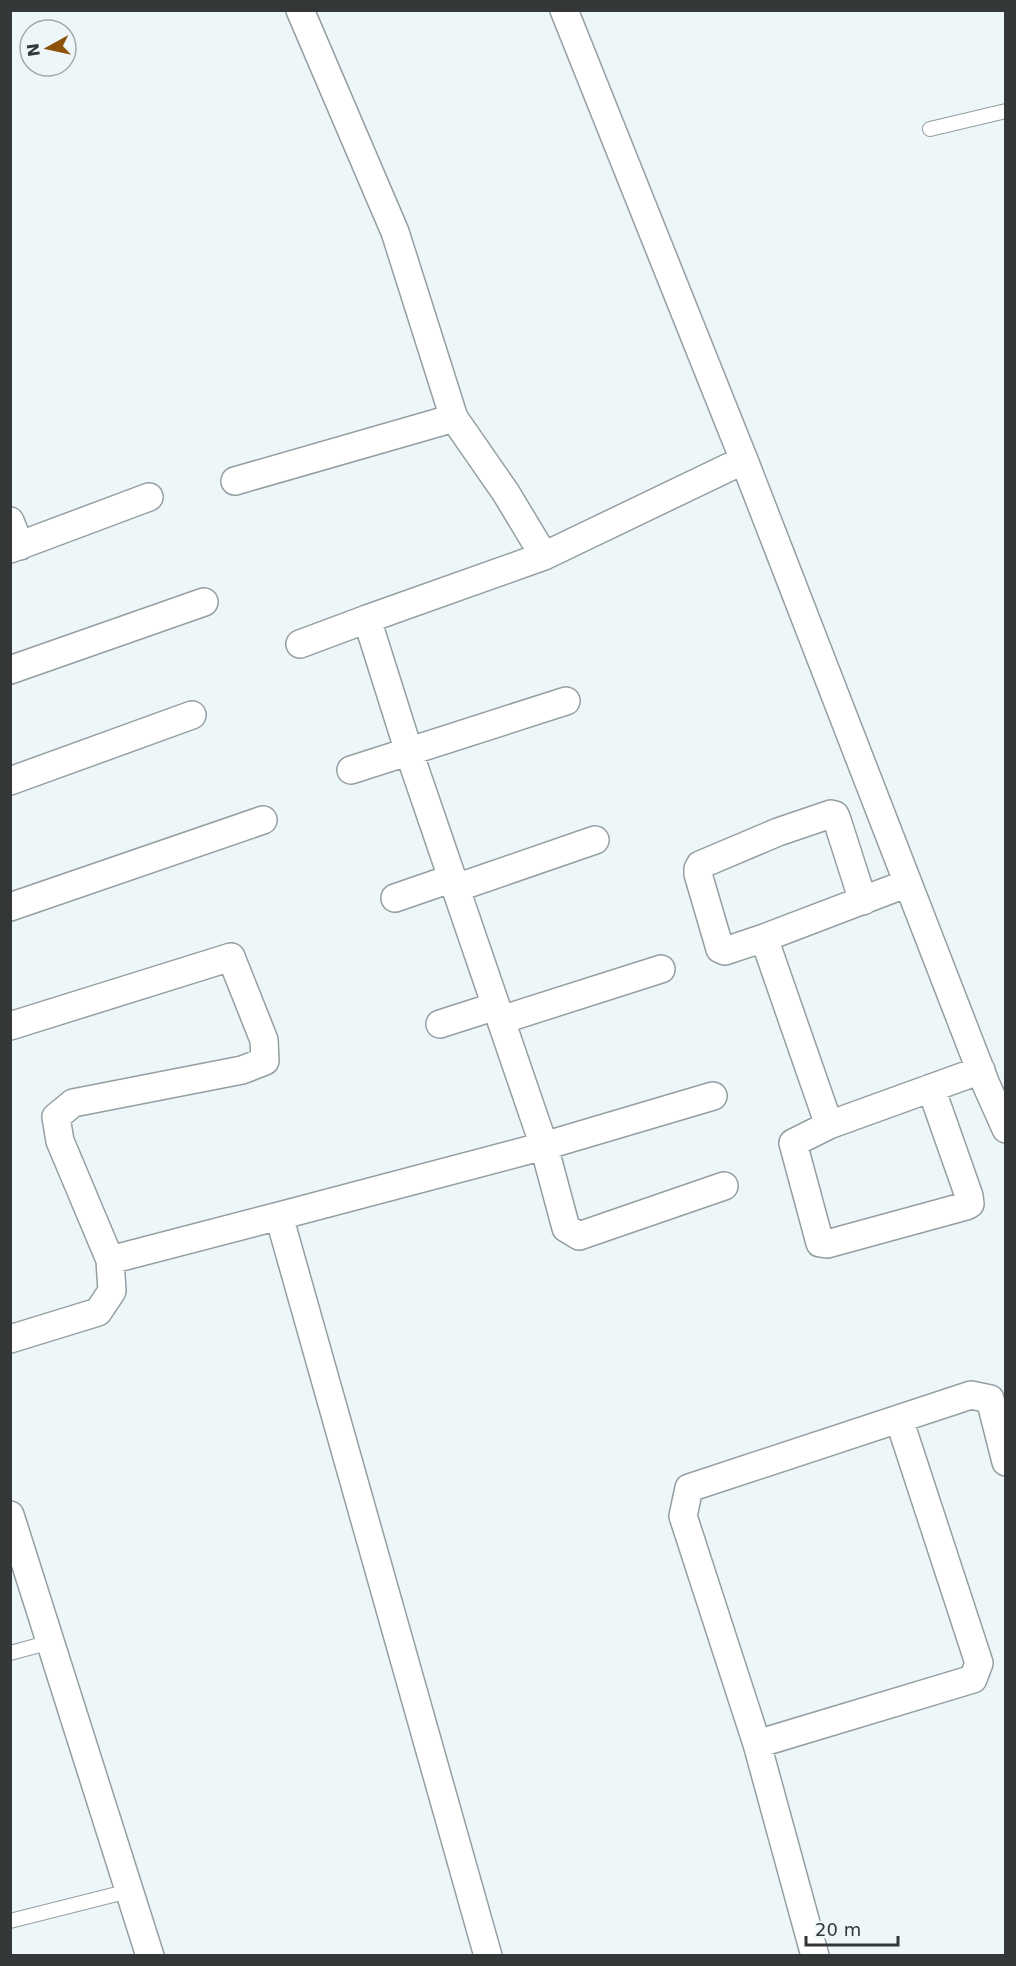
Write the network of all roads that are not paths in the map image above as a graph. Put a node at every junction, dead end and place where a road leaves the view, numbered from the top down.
1 (300, 10) edge
2 (564, 10) edge
3 (1005, 111) edge
4 (930, 129) dead end
5 (454, 418) junction
6 (744, 460) junction
7 (235, 481) dead end
8 (149, 496) dead end
9 (10, 521) edge
10 (15, 548) edge
11 (544, 555) junction
12 (204, 602) dead end
13 (367, 619) junction
14 (300, 644) dead end
15 (10, 670) edge
16 (566, 701) dead end
17 (192, 715) dead end
18 (409, 752) junction
19 (351, 770) dead end
20 (10, 781) edge
21 (263, 820) dead end
22 (595, 840) dead end
23 (454, 883) junction
24 (908, 883) junction
25 (395, 898) dead end
26 (863, 901) junction
27 (10, 907) edge
28 (764, 938) junction
29 (661, 969) dead end
30 (499, 1013) junction
31 (440, 1024) dead end
32 (10, 1026) edge
33 (981, 1070) junction
34 (931, 1088) junction
35 (713, 1096) dead end
36 (829, 1125) junction
37 (1005, 1129) edge
38 (544, 1146) junction
39 (724, 1186) dead end
40 (279, 1216) junction
41 (110, 1260) junction
42 (10, 1339) edge
43 (900, 1419) junction
44 (1005, 1462) edge
45 (12, 1528) edge
46 (51, 1642) junction
47 (10, 1653) edge
48 (757, 1744) junction
49 (129, 1891) junction
50 (10, 1921) edge
51 (150, 1956) edge
52 (488, 1956) edge
53 (815, 1956) edge

1 - 5 street
2 - 6 street
3 - 4 lane
5 - 7 street
5 - 11 street
6 - 11 street
6 - 24 street
8 - 10 street
9 - 10 street
11 - 13 street
12 - 15 street
13 - 14 street
13 - 18 street
16 - 18 street
17 - 20 street
18 - 19 street
18 - 23 street
21 - 27 street
22 - 23 street
23 - 25 street
23 - 30 street
24 - 26 street
24 - 33 street
26 - 28 street
26 - 28 street
28 - 36 street
29 - 30 street
30 - 31 street
30 - 38 street
32 - 41 street
33 - 34 street
33 - 37 street
34 - 36 street
34 - 36 street
35 - 38 street
38 - 39 street
38 - 40 street
40 - 41 street
40 - 52 street
41 - 42 street
43 - 44 street
43 - 48 street
43 - 48 street
45 - 46 street
46 - 47 lane
46 - 49 street
48 - 53 street
49 - 50 lane
49 - 51 street

